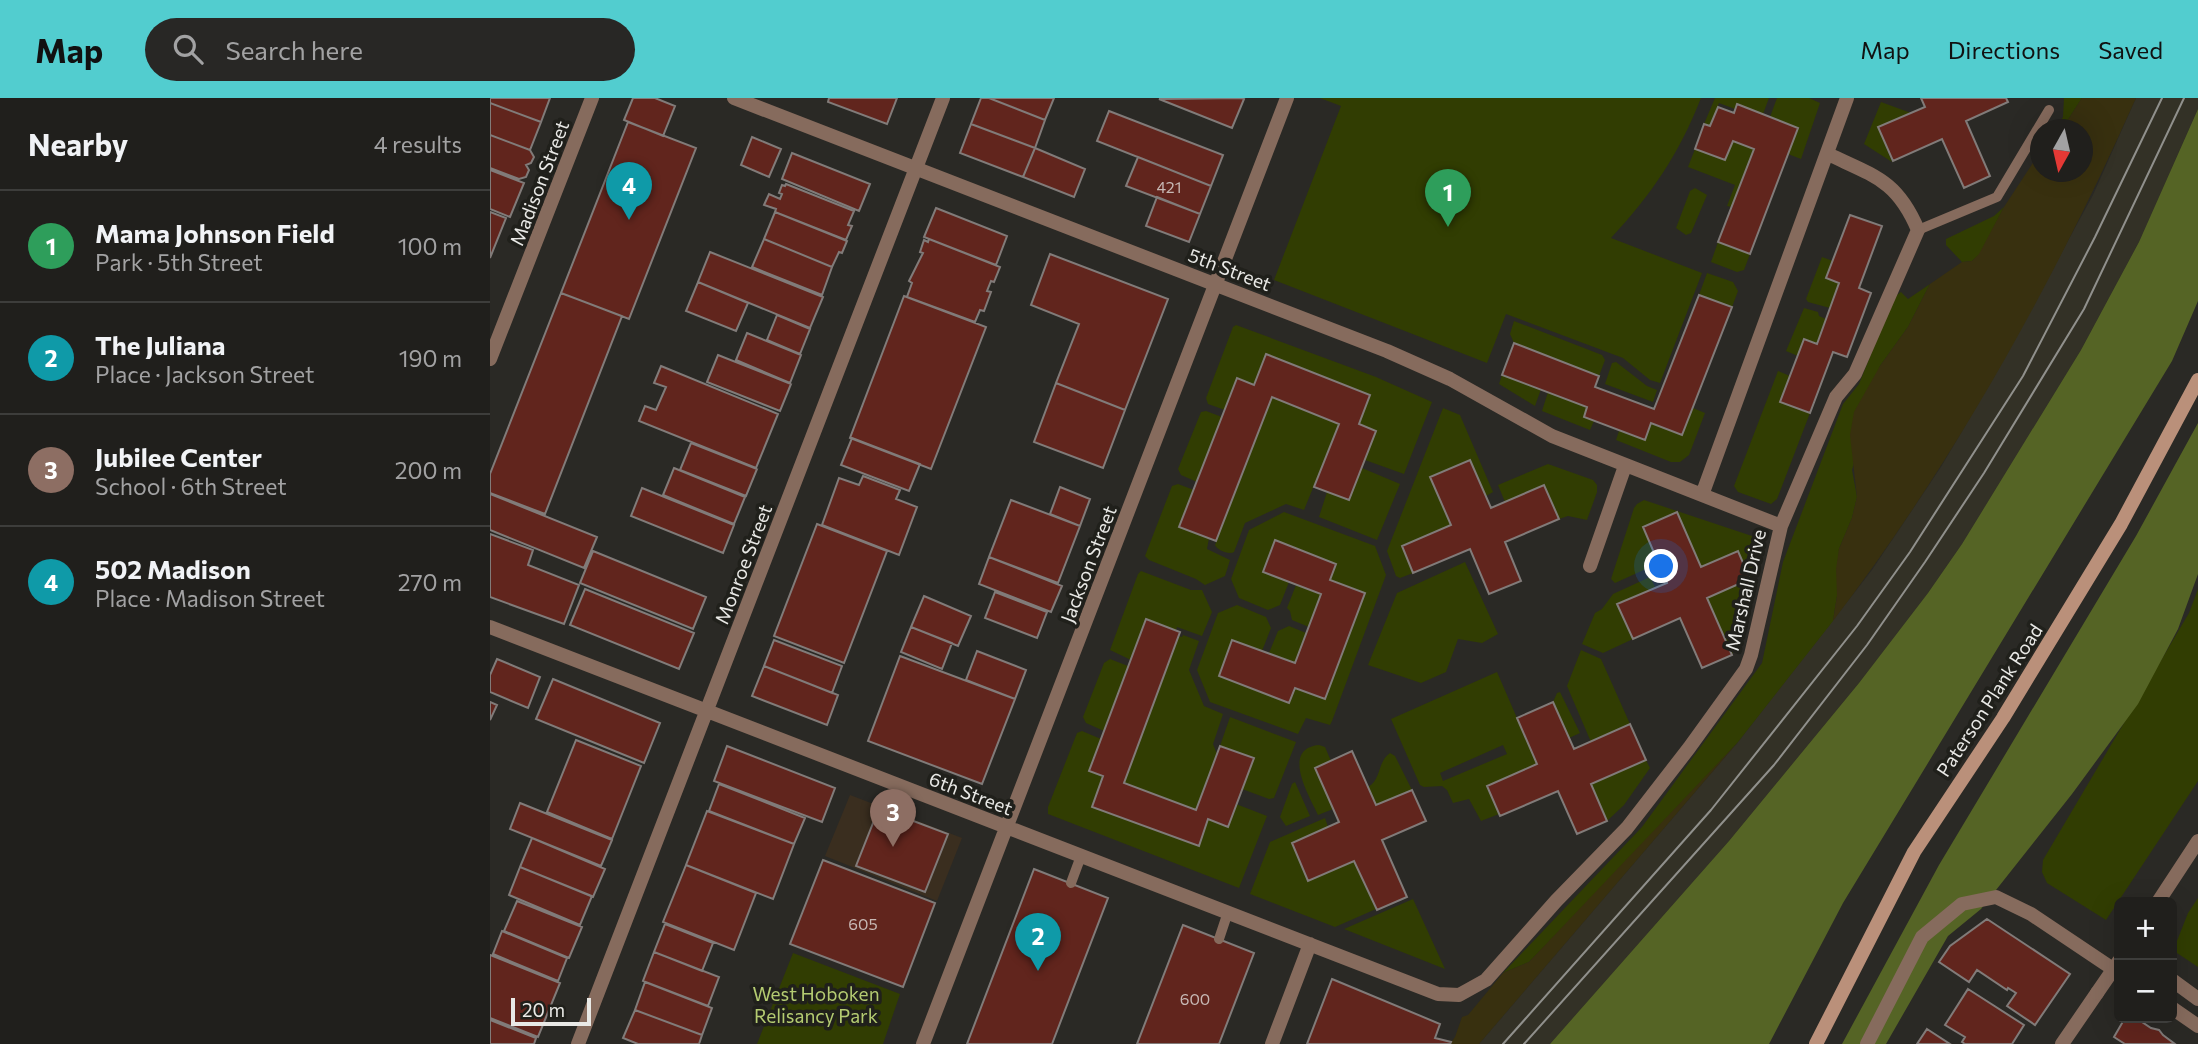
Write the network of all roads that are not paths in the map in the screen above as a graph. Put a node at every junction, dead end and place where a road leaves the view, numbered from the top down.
1 (592, 98) edge
2 (734, 98) edge
3 (943, 98) edge
4 (1287, 98) edge
5 (1847, 98) edge
6 (2049, 110) dead end
7 (1828, 154) junction
8 (916, 168) junction
9 (1918, 230) junction
10 (1217, 285) junction
11 (490, 359) edge
12 (2198, 380) edge
13 (1625, 466) junction
14 (1702, 495) junction
15 (1781, 526) junction
16 (1590, 566) dead end
17 (490, 627) edge
18 (707, 712) junction
19 (1007, 827) junction
20 (2198, 841) edge
21 (1082, 856) junction
22 (1072, 883) dead end
23 (2161, 897) edge
24 (1228, 912) junction
25 (1219, 939) dead end
26 (1310, 944) junction
27 (2114, 968) edge
28 (2114, 970) edge
29 (2177, 984) edge
30 (1438, 994) joint
31 (2198, 999) edge
32 (2177, 1011) edge
33 (2198, 1026) edge
34 (578, 1044) edge
35 (922, 1044) edge
36 (1272, 1044) edge
37 (1816, 1044) edge
38 (1867, 1044) edge
39 (2062, 1044) edge

1 - 11 street, Madison Street
2 - 8 street, 5th Street
3 - 8 street, Monroe Street
4 - 10 street, Jackson Street
5 - 7 street
6 - 9 lane
7 - 9 street
7 - 14 street
8 - 10 street, 5th Street
8 - 18 street, Monroe Street
9 - 15 street
10 - 13 street, 5th Street
10 - 19 street, Jackson Street
12 - 37 main road, Paterson Plank Road
13 - 14 street, 5th Street
13 - 16 street
14 - 15 street, Marshall Drive
15 - 30 street, Marshall Drive
17 - 18 street, 6th Street
18 - 19 street, 6th Street
18 - 34 street, Monroe Street
19 - 21 street, 6th Street
19 - 35 street, Jackson Street
20 - 23 street
21 - 22 lane
21 - 24 street, 6th Street
24 - 25 lane
24 - 26 street, 6th Street
26 - 30 street, 6th Street
26 - 36 street
27 - 39 street, bridge
28 - 38 street
29 - 31 street
32 - 33 street

